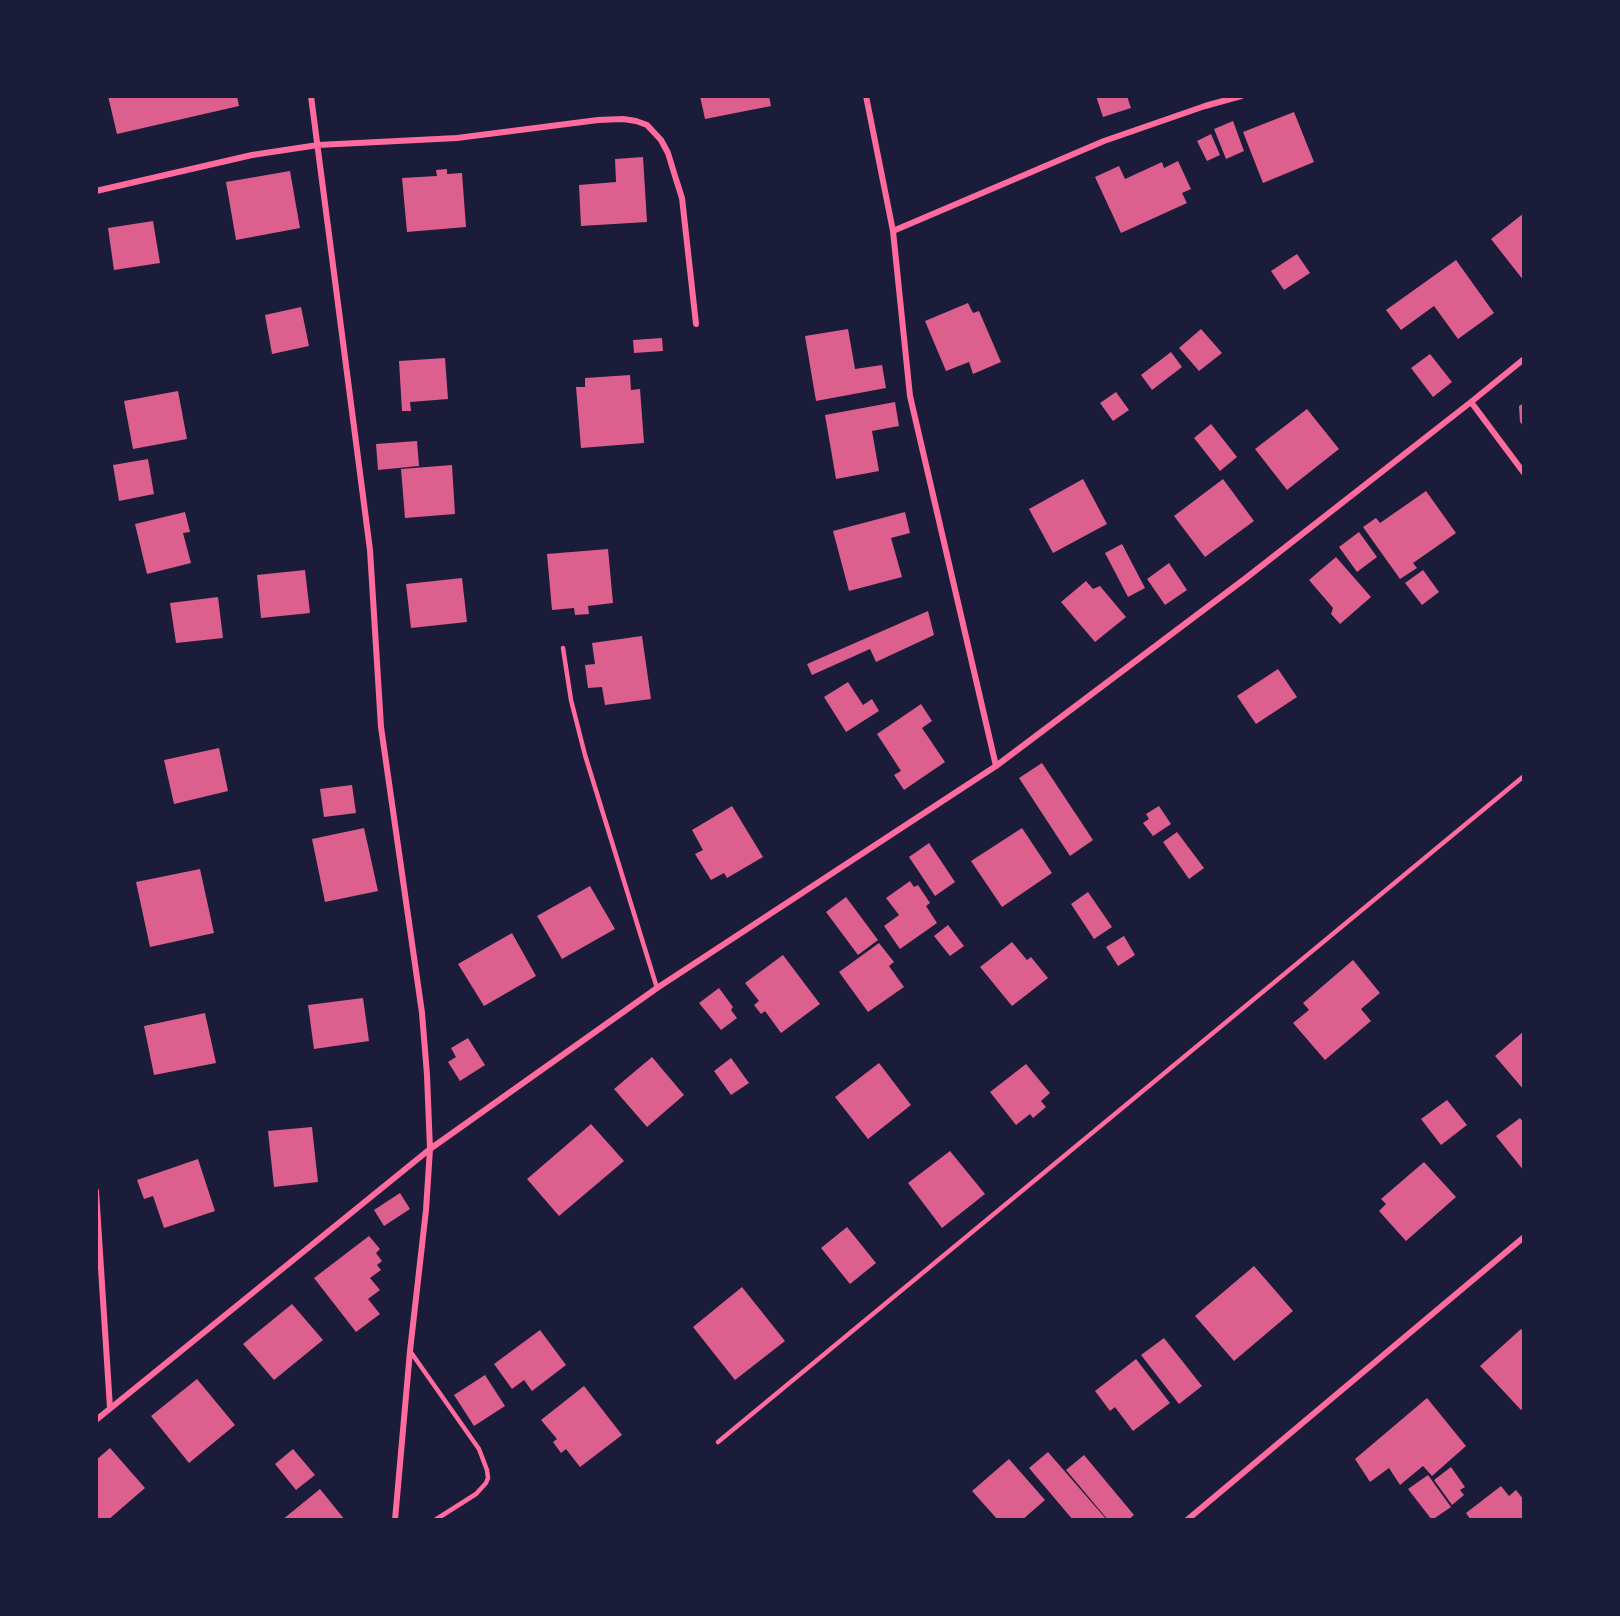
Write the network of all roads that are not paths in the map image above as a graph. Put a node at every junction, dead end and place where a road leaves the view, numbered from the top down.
1 (311, 96) edge
2 (866, 96) edge
3 (1241, 96) edge
4 (318, 145) junction
5 (96, 191) edge
6 (893, 231) junction
7 (696, 324) dead end
8 (1524, 359) edge
9 (1471, 402) junction
10 (1524, 473) edge
11 (563, 648) dead end
12 (996, 766) junction
13 (1524, 776) edge
14 (657, 988) junction
15 (430, 1149) junction
16 (96, 1191) edge
17 (1524, 1237) edge
18 (410, 1351) junction
19 (110, 1408) junction
20 (96, 1420) edge
21 (718, 1442) dead end
22 (395, 1520) edge
23 (435, 1520) edge
24 (1187, 1520) edge

1 - 4 street
2 - 6 street
3 - 6 street
4 - 5 street
4 - 7 street
4 - 15 street
6 - 12 street
8 - 9 street
9 - 10 street
9 - 12 street
11 - 14 lane
12 - 14 street
13 - 21 lane
14 - 15 street
15 - 18 street
15 - 19 street
16 - 19 street
17 - 24 street
18 - 22 street
18 - 23 lane
19 - 20 street

